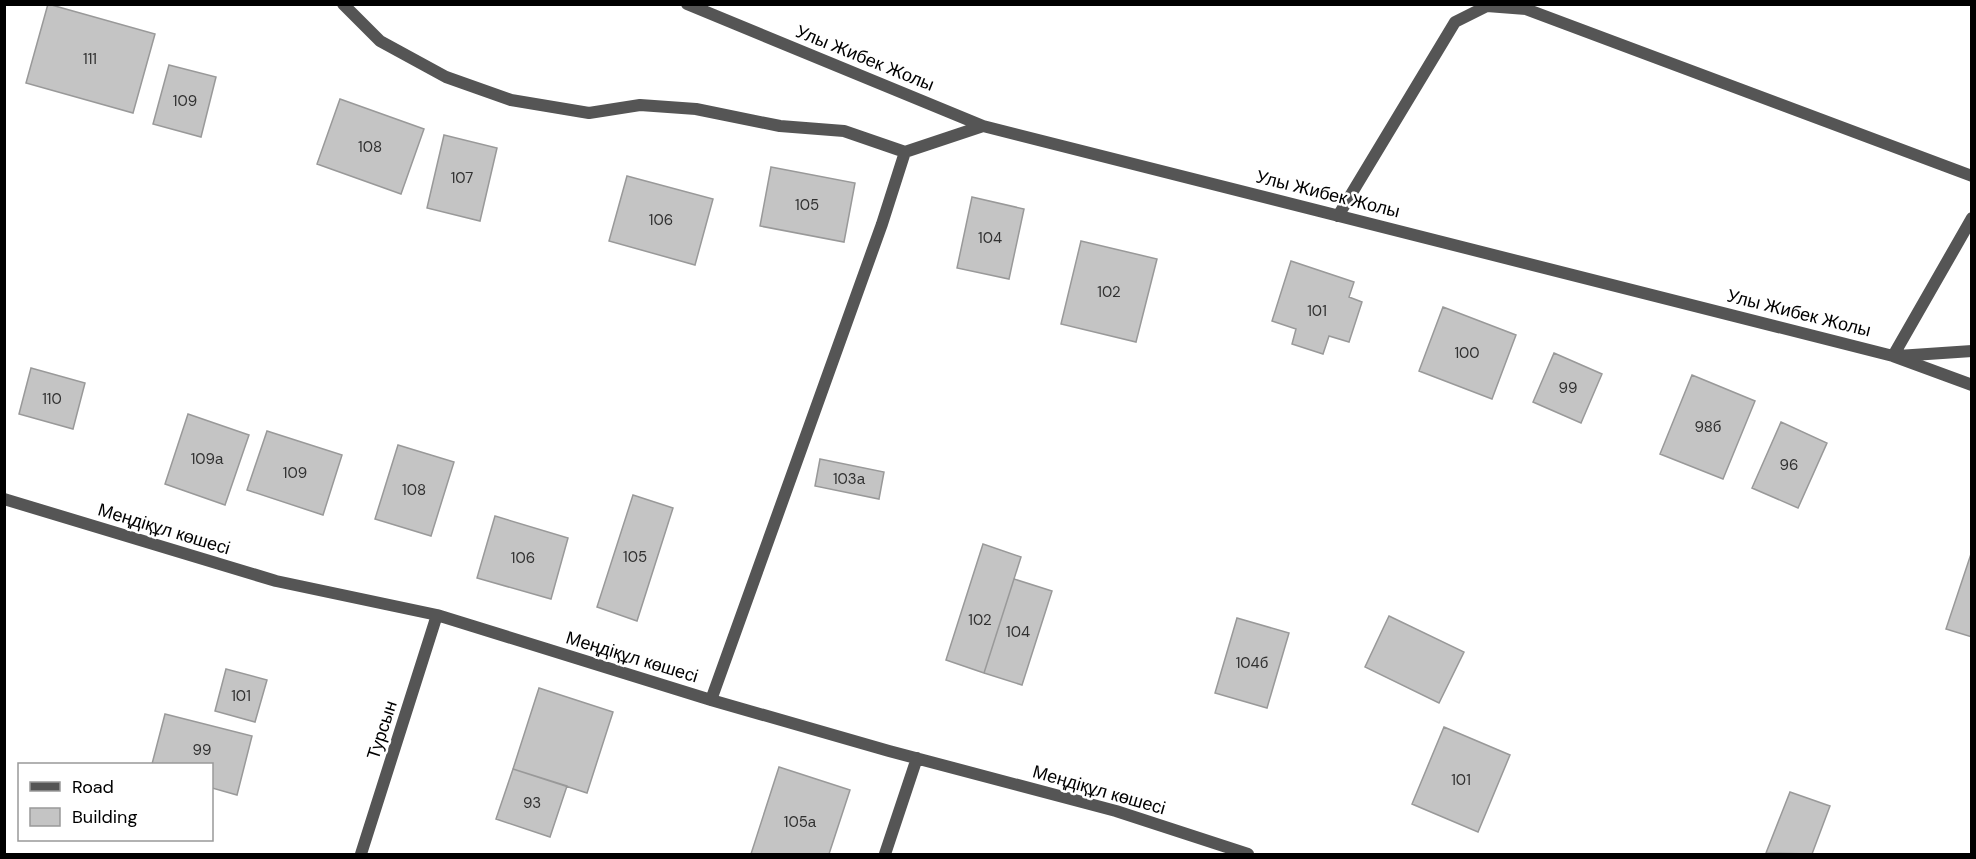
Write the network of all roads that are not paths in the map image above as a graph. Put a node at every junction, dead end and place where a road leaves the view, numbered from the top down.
1 (343, 4) edge
2 (687, 4) edge
3 (983, 126) junction
4 (905, 152) junction
5 (1971, 176) edge
6 (1338, 216) junction
7 (1971, 218) edge
8 (1971, 351) edge
9 (1893, 356) junction
10 (1971, 385) edge
11 (4, 499) edge
12 (437, 615) junction
13 (711, 700) junction
14 (917, 758) junction
15 (361, 855) edge
16 (885, 855) edge
17 (1248, 855) edge

1 - 4 street
2 - 3 street, Улы Жибек Жолы
3 - 4 street
3 - 6 street, Улы Жибек Жолы
4 - 13 street
5 - 6 street
6 - 9 street, Улы Жибек Жолы
7 - 9 street
8 - 9 street
9 - 10 street, Улы Жибек Жолы
11 - 12 street, Меңдіқұл көшесі
12 - 13 street, Меңдіқұл көшесі
12 - 15 street, Турсын
13 - 14 street, Меңдіқұл көшесі
14 - 16 street
14 - 17 street, Меңдіқұл көшесі

